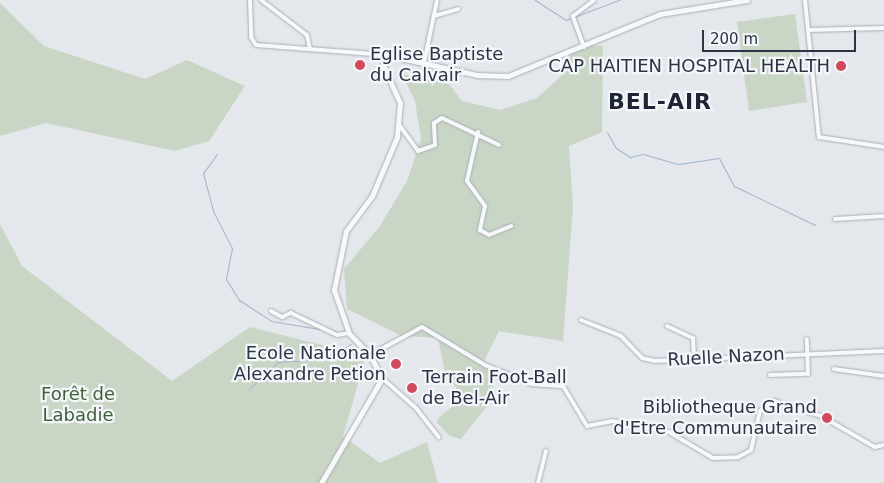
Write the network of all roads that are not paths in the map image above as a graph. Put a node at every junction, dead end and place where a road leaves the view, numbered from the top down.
1 (250, 0) edge
2 (261, 0) edge
3 (437, 0) edge
4 (594, 0) edge
5 (747, 0) edge
6 (805, 0) edge
7 (458, 9) dead end
8 (434, 16) junction
9 (884, 28) edge
10 (809, 30) junction
11 (584, 47) junction
12 (310, 48) junction
13 (387, 55) junction
14 (424, 63) junction
15 (400, 126) junction
16 (478, 132) junction
17 (499, 145) dead end
18 (884, 147) edge
19 (884, 216) edge
20 (835, 219) dead end
21 (511, 226) dead end
22 (271, 310) dead end
23 (581, 320) dead end
24 (667, 326) dead end
25 (349, 333) junction
26 (807, 339) dead end
27 (808, 352) junction
28 (884, 352) edge
29 (370, 355) junction
30 (694, 359) junction
31 (834, 369) dead end
32 (770, 375) dead end
33 (884, 376) edge
34 (382, 378) junction
35 (439, 437) dead end
36 (884, 445) edge
37 (546, 452) dead end
38 (321, 483) edge
39 (538, 483) edge

1 - 12 street
2 - 12 street
3 - 8 street
4 - 11 street
5 - 11 street
6 - 10 street
7 - 8 street
8 - 14 street
9 - 10 street
10 - 18 street
11 - 14 street
12 - 13 street
13 - 14 street
13 - 15 street
15 - 16 street
15 - 25 street
16 - 17 street
16 - 21 street
19 - 20 street
22 - 25 street
23 - 30 street, Ruelle Nazon
24 - 30 street
25 - 29 street
26 - 27 street
27 - 28 street, Ruelle Nazon
27 - 30 street, Ruelle Nazon
27 - 32 street
29 - 34 street
29 - 36 street
31 - 33 street
34 - 35 street
34 - 38 street
37 - 39 street

